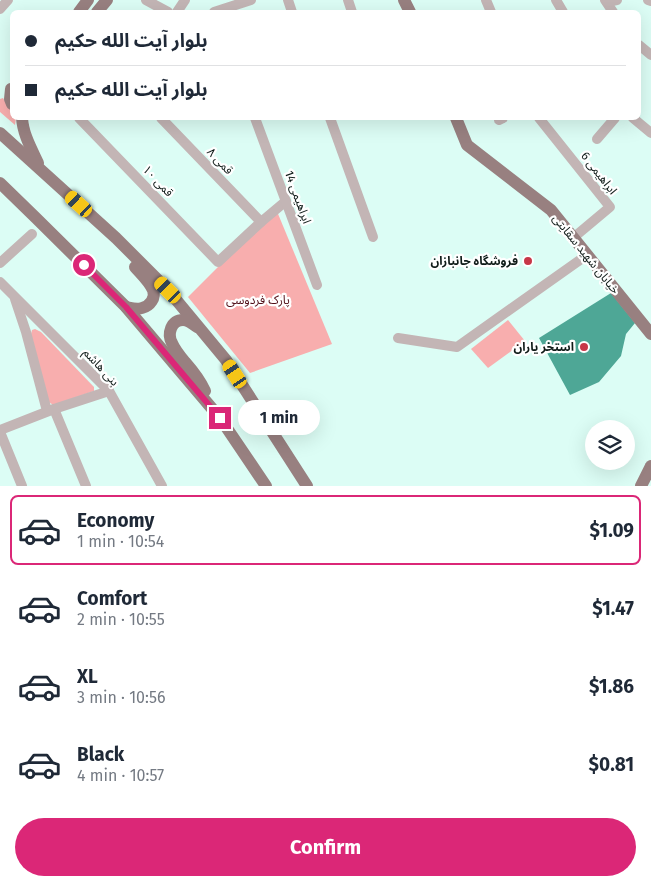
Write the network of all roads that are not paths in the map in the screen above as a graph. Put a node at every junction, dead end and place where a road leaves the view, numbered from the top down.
1 (8, 0) edge
2 (107, 0) edge
3 (146, 0) edge
4 (251, 0) edge
5 (0, 9) edge
6 (99, 10) edge
7 (164, 10) edge
8 (222, 10) edge
9 (641, 47) edge
10 (651, 55) edge
11 (22, 120) edge
12 (81, 120) edge
13 (163, 120) edge
14 (256, 120) edge
15 (331, 120) edge
16 (457, 120) edge
17 (541, 120) edge
18 (613, 120) edge
19 (635, 120) edge
20 (0, 133) edge
21 (651, 133) edge
22 (597, 140) dead end
23 (43, 172) junction
24 (0, 183) edge
25 (286, 201) junction
26 (261, 222) junction
27 (32, 234) dead end
28 (373, 237) dead end
29 (116, 238) junction
30 (573, 238) junction
31 (587, 255) junction
32 (0, 263) edge
33 (0, 282) edge
34 (317, 285) dead end
35 (15, 298) junction
36 (126, 307) junction
37 (651, 334) edge
38 (208, 337) junction
39 (398, 338) dead end
40 (109, 391) junction
41 (50, 410) junction
42 (220, 418) junction
43 (0, 431) edge
44 (651, 466) edge
45 (22, 486) edge
46 (86, 486) edge
47 (162, 486) edge
48 (266, 486) edge
49 (308, 486) edge
50 (641, 486) edge

1 - 5 street
2 - 6 main road
3 - 7 street
4 - 8 street
9 - 10 street
11 - 23 main road
12 - 26 street, قمی ۱۰
13 - 26 street, قمی ۸
14 - 25 street, ابراهیمی 14
15 - 28 street
16 - 30 main road, خیابان شهید سقایتی
17 - 30 street, ابراهیمی 6
18 - 22 street
19 - 21 street
20 - 23 main road
23 - 29 main road
24 - 36 main road
25 - 26 street
25 - 34 street, ابراهیمی 14
27 - 32 street
29 - 36 main road
29 - 38 main road
30 - 31 main road, خیابان شهید سقایتی
31 - 37 main road, خیابان شهید سقایتی
31 - 39 street
33 - 35 street, بنی هاشم
35 - 40 street, بنی هاشم
35 - 41 street
36 - 42 main road
38 - 42 main road
38 - 49 main road
40 - 41 street
40 - 47 street, بنی هاشم
41 - 43 street
41 - 46 street
42 - 48 main road
43 - 45 street
44 - 50 main road

